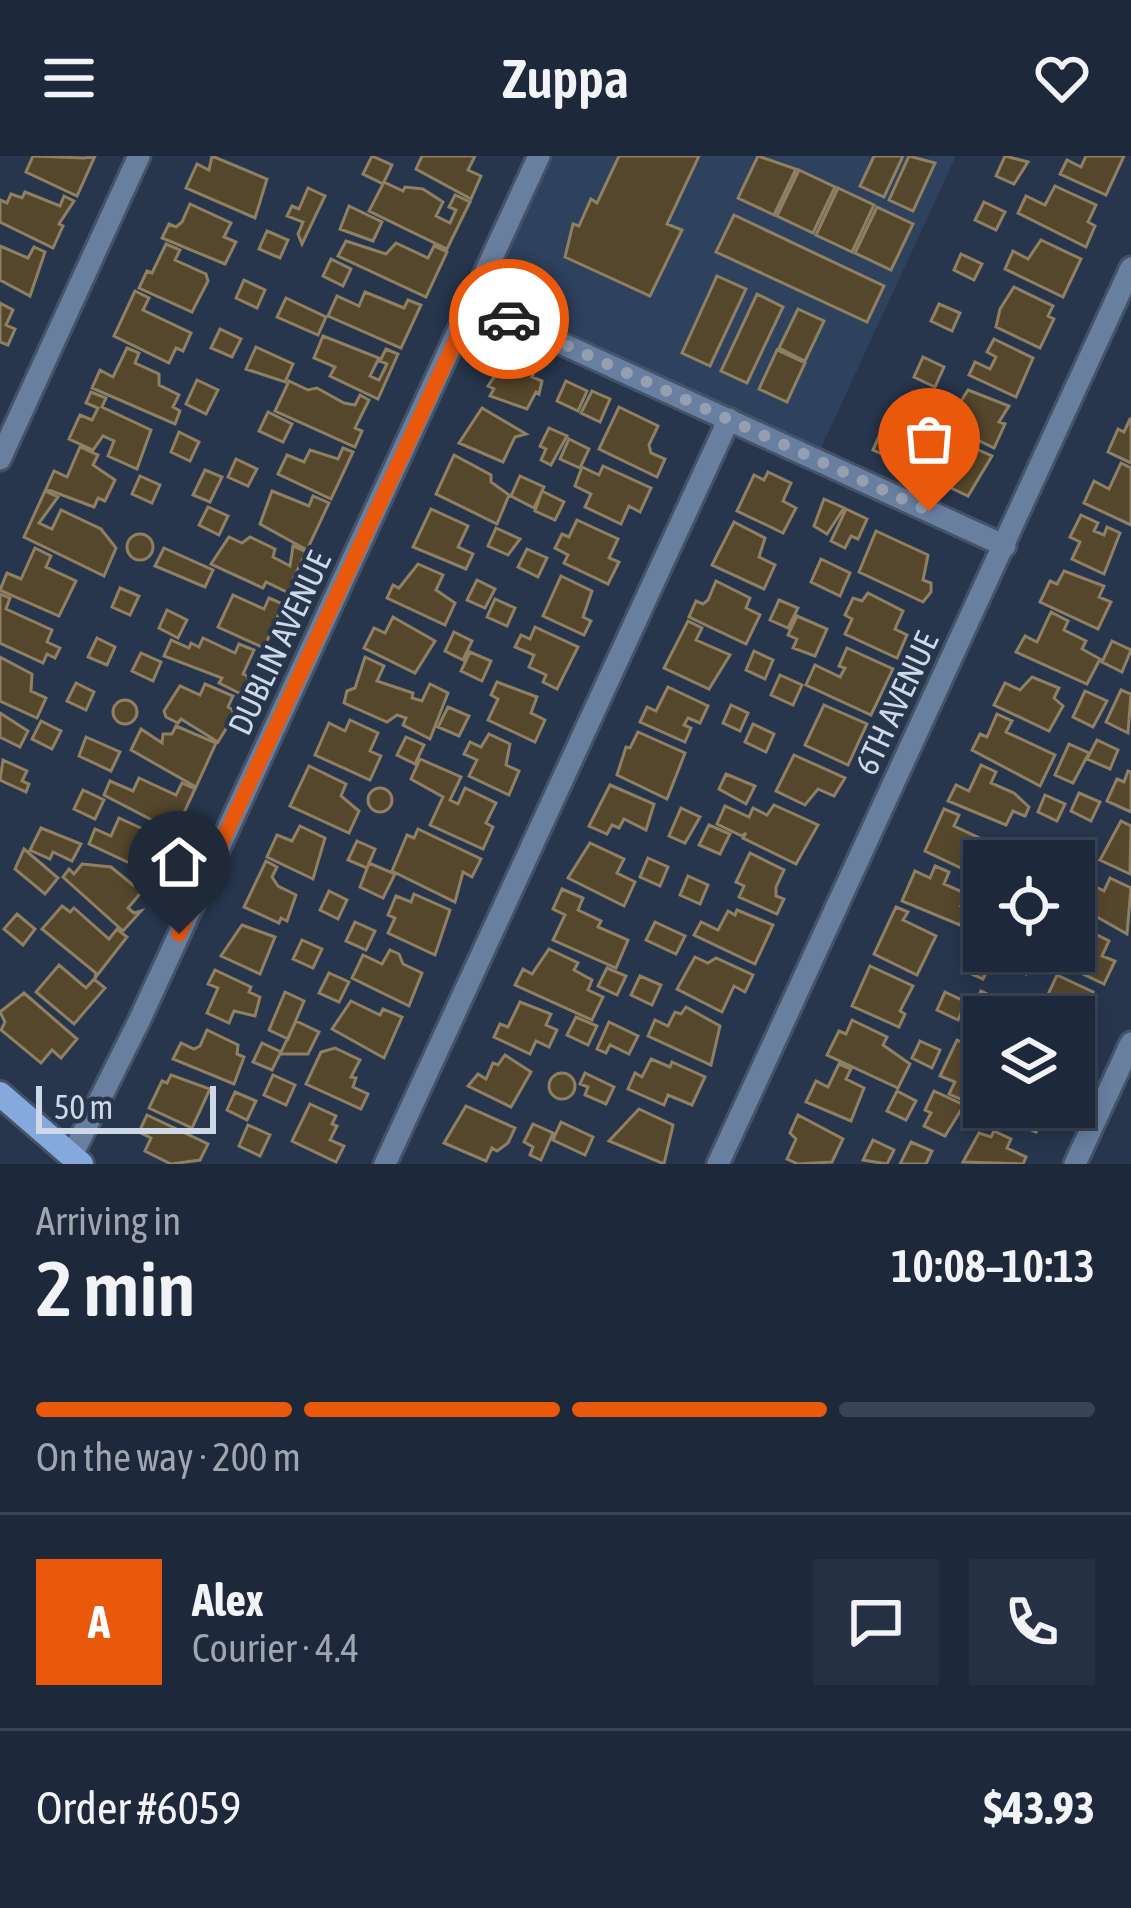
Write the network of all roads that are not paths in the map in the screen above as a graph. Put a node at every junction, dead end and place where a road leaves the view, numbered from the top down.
1 (139, 156) edge
2 (539, 156) edge
3 (1131, 268) edge
4 (473, 303) junction
5 (729, 419) junction
6 (0, 459) edge
7 (1005, 546) junction
8 (1131, 1043) edge
9 (0, 1094) edge
10 (77, 1160) edge
11 (385, 1164) edge
12 (718, 1164) edge
13 (1075, 1164) edge

1 - 6 street
2 - 4 street, DUBLIN AVENUE
3 - 7 street, 6TH AVENUE
4 - 5 street
4 - 10 street, DUBLIN AVENUE
5 - 7 street
5 - 11 street
7 - 12 street, 6TH AVENUE
8 - 13 street
9 - 10 main road

